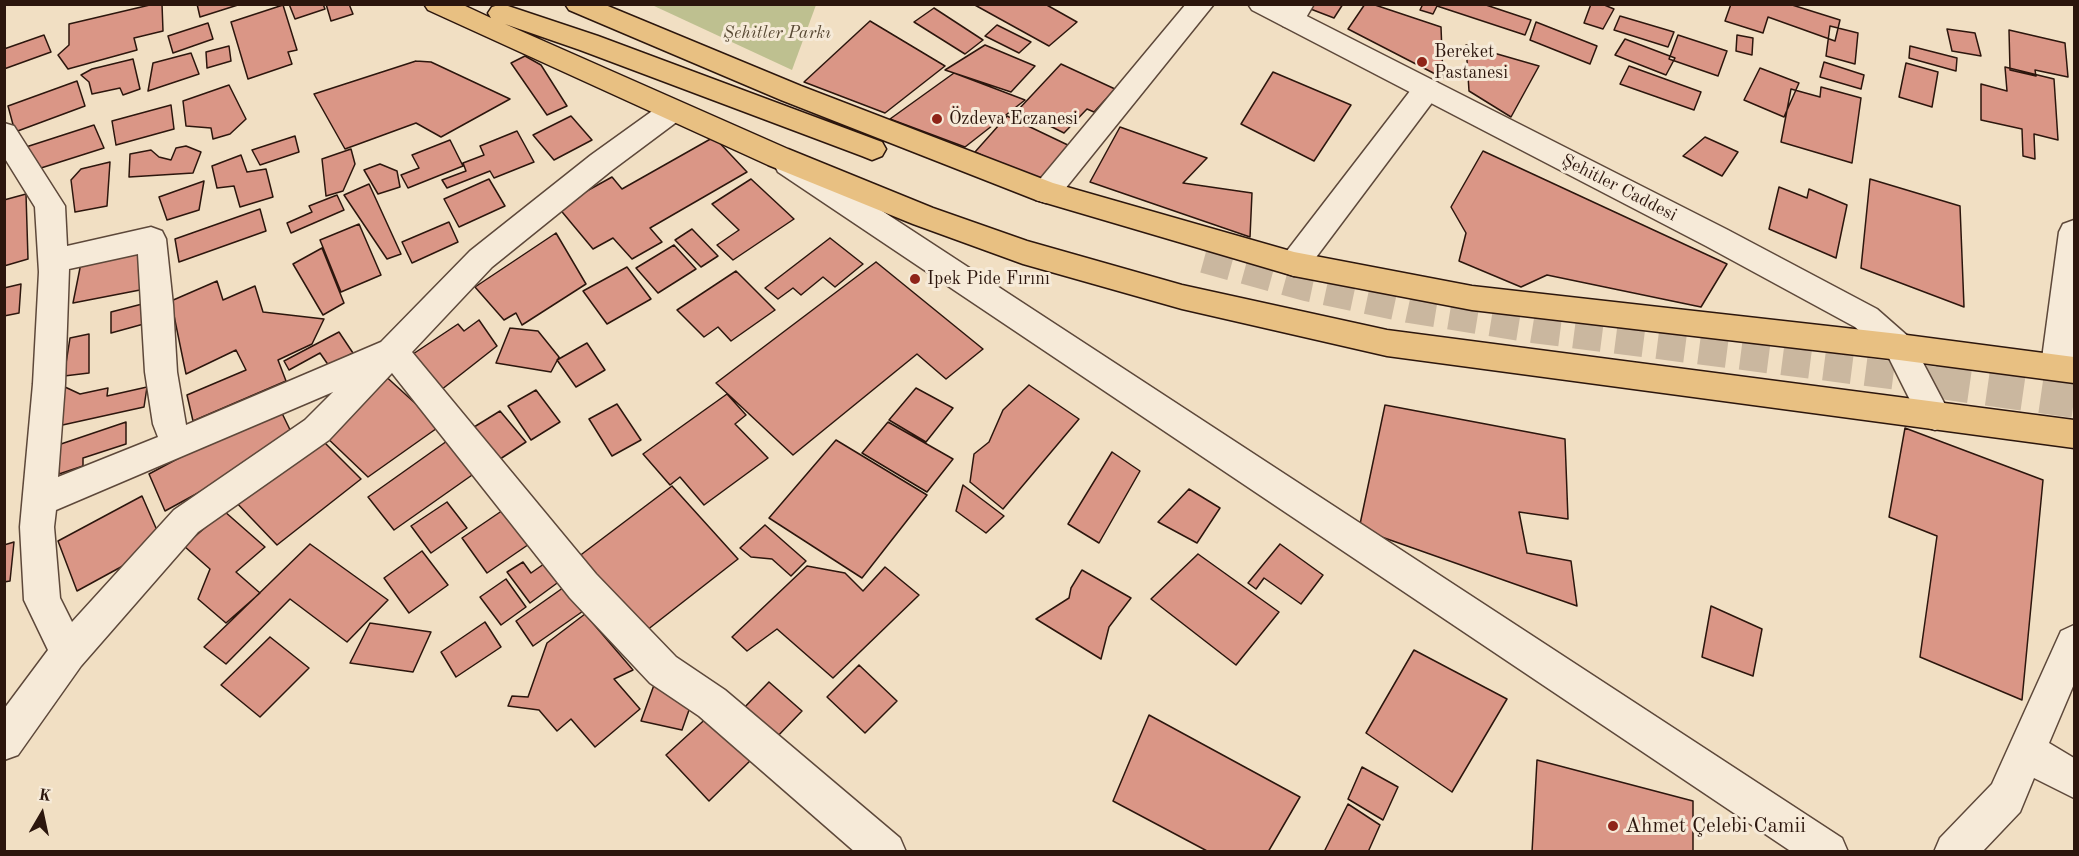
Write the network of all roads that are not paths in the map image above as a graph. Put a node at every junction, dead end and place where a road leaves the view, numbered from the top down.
1 (437, 4) edge
2 (480, 4) edge
3 (520, 4) edge
4 (578, 4) edge
5 (1202, 4) edge
6 (1261, 4) edge
7 (1297, 12) edge
8 (589, 44) junction
9 (1427, 88) junction
10 (672, 111) junction
11 (4, 133) edge
12 (778, 157) junction
13 (1046, 192) junction
14 (2074, 231) edge
15 (1204, 259) tunnel mouth
16 (54, 261) junction
17 (1294, 264) junction
18 (1899, 347) junction
19 (393, 351) junction
20 (2066, 368) edge
21 (1935, 416) junction
22 (2074, 434) edge
23 (178, 444) junction
24 (38, 501) junction
25 (2074, 643) edge
26 (68, 653) junction
27 (4, 741) edge
28 (2027, 752) junction
29 (2074, 779) edge
30 (886, 852) edge
31 (1828, 852) edge
32 (1954, 852) edge

1 - 10 main road
2 - 8 main road
3 - 8 main road
4 - 13 main road
5 - 13 street
6 - 7 street, Şehitler Caddesi
7 - 9 street, Şehitler Caddesi
8 - 15 main road
9 - 17 street
9 - 18 street, Şehitler Caddesi
10 - 12 main road
10 - 19 street
11 - 16 street
12 - 21 main road
12 - 31 street
13 - 17 main road
14 - 20 street
16 - 23 street
16 - 24 street
17 - 18 main road
18 - 20 main road
18 - 21 street, Şehitler Caddesi
19 - 23 street
19 - 26 street
19 - 30 street
21 - 22 main road
23 - 24 street
24 - 26 street
25 - 28 street
26 - 27 street
28 - 29 street
28 - 32 street

